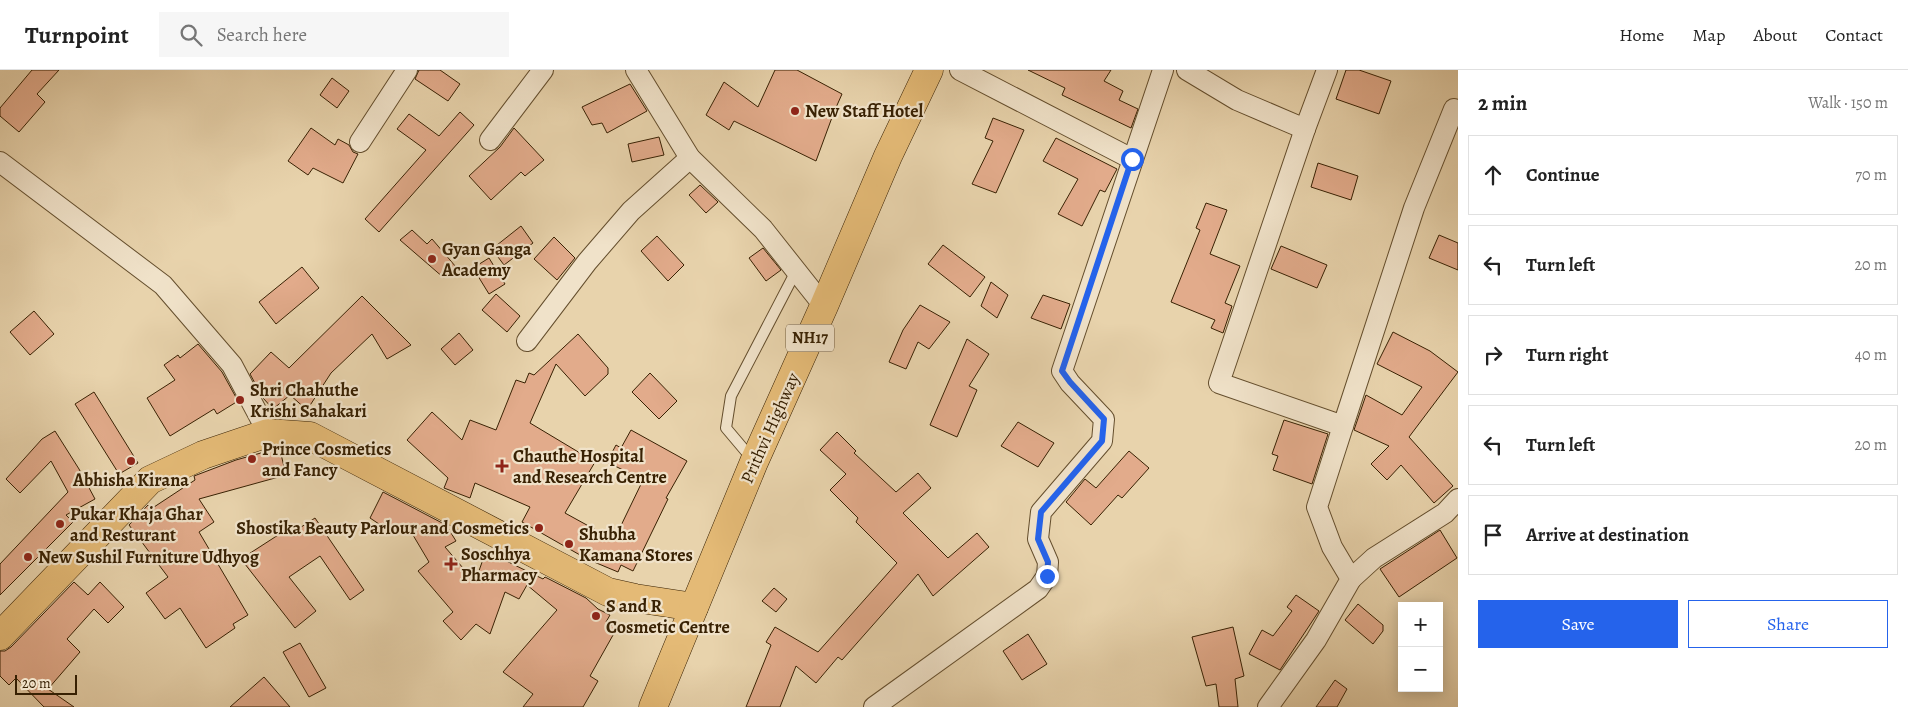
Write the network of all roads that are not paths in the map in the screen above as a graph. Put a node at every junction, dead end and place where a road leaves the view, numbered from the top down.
1 (407, 70) edge
2 (543, 70) edge
3 (636, 70) edge
4 (929, 70) edge
5 (960, 70) edge
6 (1163, 70) edge
7 (1187, 70) edge
8 (1327, 70) edge
9 (1457, 106) edge
10 (1306, 130) junction
11 (490, 140) dead end
12 (360, 142) dead end
13 (690, 158) junction
14 (1132, 159) junction
15 (0, 162) edge
16 (796, 271) junction
17 (824, 306) junction
18 (527, 341) dead end
19 (1343, 426) junction
20 (268, 432) junction
21 (754, 462) junction
22 (1458, 500) edge
23 (1351, 579) junction
24 (694, 607) junction
25 (0, 636) edge
26 (653, 707) edge
27 (874, 707) edge
28 (1268, 707) edge

1 - 12 street
2 - 11 street
3 - 13 street
4 - 17 main road, Prithvi Highway / NH17
5 - 14 street
6 - 14 street
7 - 10 street
8 - 10 street
9 - 19 street
10 - 19 street
13 - 16 street
13 - 18 street
14 - 27 street
15 - 20 street
16 - 17 street
16 - 21 lane
17 - 21 main road, Prithvi Highway / NH17
19 - 23 street
20 - 24 main road
20 - 25 main road
21 - 24 main road, Prithvi Highway / NH17
22 - 23 street
23 - 28 street
24 - 26 main road, Prithvi Highway / NH17

